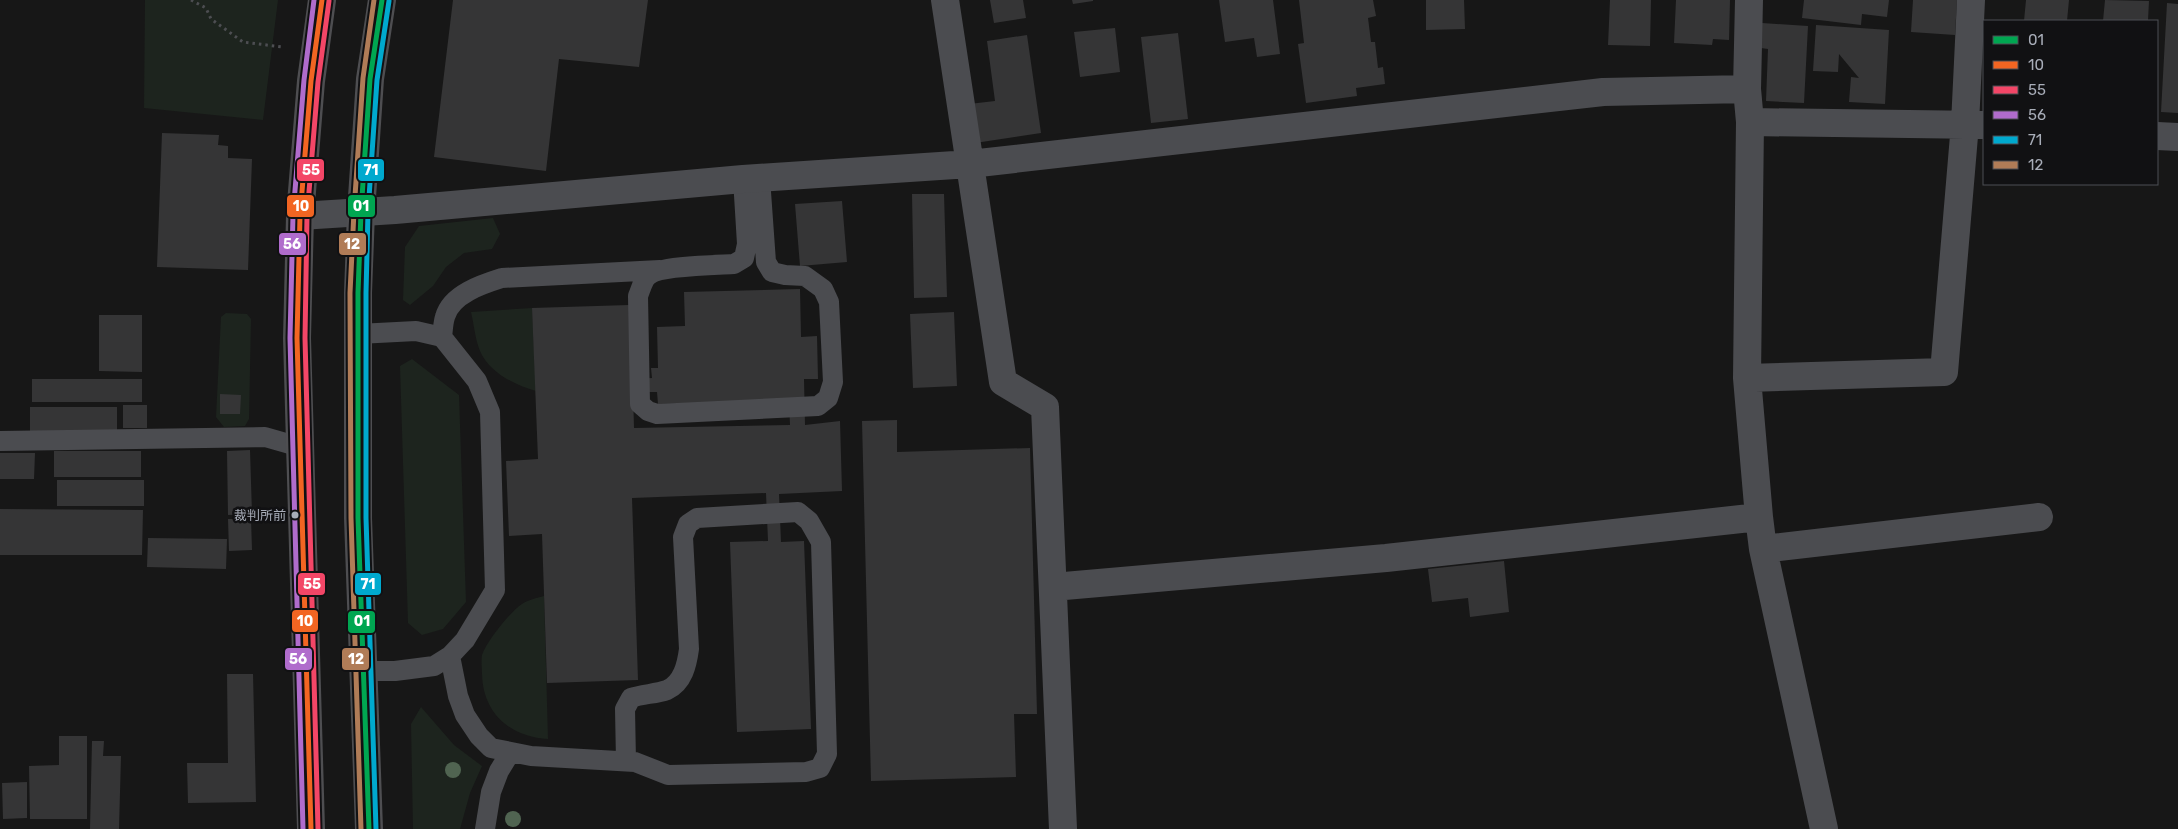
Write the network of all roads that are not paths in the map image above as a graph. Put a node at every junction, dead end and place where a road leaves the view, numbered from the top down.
1 (322, 0) edge
2 (382, 0) edge
3 (945, 0) edge
4 (1749, 0) edge
5 (1971, 0) edge
6 (1747, 89) junction
7 (1750, 122) junction
8 (1975, 125) edge
9 (2158, 136) edge
10 (2178, 137) edge
11 (970, 164) junction
12 (752, 179) junction
13 (361, 212) junction
14 (300, 216) junction
15 (661, 270) junction
16 (358, 334) junction
17 (442, 337) junction
18 (1747, 378) junction
19 (0, 441) edge
20 (300, 447) junction
21 (2039, 517) dead end
22 (1759, 518) junction
23 (1763, 549) junction
24 (1053, 587) junction
25 (450, 656) junction
26 (364, 672) junction
27 (510, 753) junction
28 (626, 761) junction
29 (311, 829) edge
30 (369, 829) edge
31 (485, 829) edge
32 (1063, 829) edge
33 (1824, 829) edge

1 - 14 highway
2 - 13 highway
3 - 11 street
4 - 6 street
5 - 8 street
6 - 7 street
6 - 11 street
7 - 8 street
7 - 18 street
8 - 18 street
9 - 10 street
11 - 12 street
11 - 24 street
12 - 13 street
12 - 15 lane
12 - 15 lane
13 - 14 street
13 - 16 highway
14 - 20 highway
15 - 17 lane
16 - 17 lane
16 - 26 highway
17 - 25 lane
18 - 22 street
19 - 20 lane
20 - 29 highway
21 - 23 street
22 - 23 street
22 - 24 street
23 - 33 street
24 - 32 street
25 - 26 lane
25 - 27 lane
26 - 30 highway
27 - 28 lane
27 - 31 lane
28 - 28 lane

